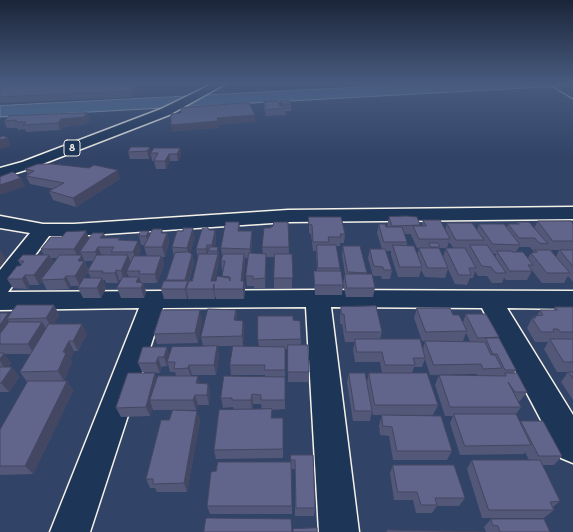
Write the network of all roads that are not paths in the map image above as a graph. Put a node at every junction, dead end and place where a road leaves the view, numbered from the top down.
1 (151, 108) edge
2 (172, 108) edge
3 (0, 163) edge
4 (0, 173) edge
5 (573, 213) edge
6 (0, 222) edge
7 (43, 230) junction
8 (0, 286) edge
9 (318, 298) junction
10 (489, 299) junction
11 (154, 300) junction
12 (573, 300) edge
13 (0, 301) edge
14 (573, 446) edge
15 (70, 532) edge
16 (339, 532) edge

1 - 3 street, 8
2 - 4 street, 8
5 - 7 street
6 - 7 street
7 - 8 street
9 - 10 street
9 - 11 street
9 - 16 street
10 - 12 street
10 - 14 street
11 - 13 street
11 - 15 street

